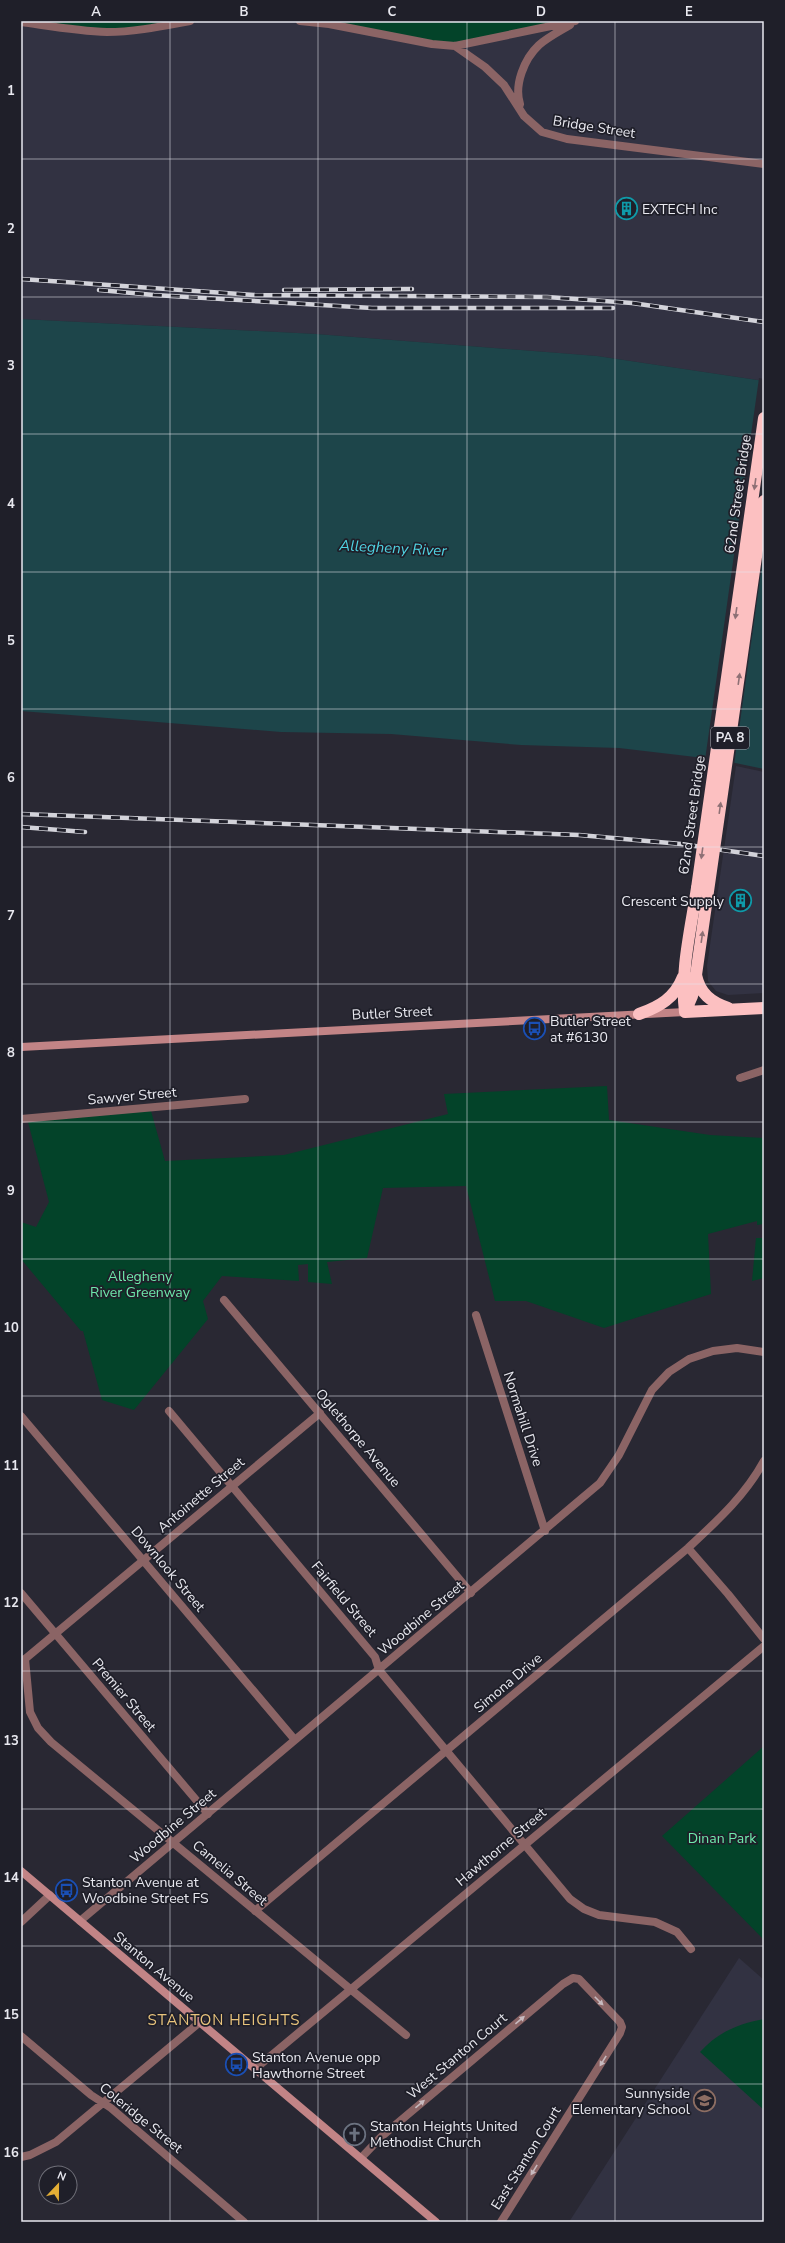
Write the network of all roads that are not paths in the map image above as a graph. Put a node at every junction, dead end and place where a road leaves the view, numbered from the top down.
1 (190, 21) edge
2 (300, 21) edge
3 (575, 21) edge
4 (21, 22) edge
5 (455, 46) junction
6 (524, 116) junction
7 (764, 164) edge
8 (764, 418) edge
9 (764, 501) edge
10 (691, 974) junction
11 (689, 990) junction
12 (764, 1008) edge
13 (734, 1010) junction
14 (685, 1012) junction
15 (639, 1014) junction
16 (21, 1047) edge
17 (764, 1070) edge
18 (740, 1078) dead end
19 (245, 1099) dead end
20 (21, 1119) edge
21 (224, 1300) dead end
22 (476, 1315) dead end
23 (764, 1352) edge
24 (169, 1410) dead end
25 (320, 1413) junction
26 (21, 1416) edge
27 (764, 1461) edge
28 (232, 1486) junction
29 (545, 1531) junction
30 (688, 1548) junction
31 (144, 1560) junction
32 (21, 1593) edge
33 (471, 1593) junction
34 (56, 1634) junction
35 (764, 1639) edge
36 (764, 1646) edge
37 (23, 1659) edge
38 (379, 1670) junction
39 (295, 1740) junction
40 (447, 1751) junction
41 (208, 1814) junction
42 (173, 1843) junction
43 (525, 1844) junction
44 (21, 1870) edge
45 (50, 1895) junction
46 (255, 1911) junction
47 (80, 1921) junction
48 (21, 1922) edge
49 (691, 1949) dead end
50 (350, 1990) junction
51 (200, 2022) junction
52 (622, 2027) joint
53 (406, 2035) dead end
54 (21, 2036) edge
55 (255, 2069) junction
56 (103, 2102) junction
57 (21, 2157) edge
58 (360, 2158) junction
59 (244, 2222) edge
60 (436, 2222) edge
61 (501, 2222) edge

1 - 4 street
2 - 5 street
3 - 5 street
3 - 6 street
5 - 6 street, Bridge Street
6 - 7 street, Bridge Street
8 -> 10 highway, 62nd Street Bridge / PA 8, bridge
10 -> 9 highway, 62nd Street Bridge / PA 8, bridge
10 - 11 highway, 62nd Street Bridge / PA 8
10 - 11 highway
11 - 13 highway
11 - 14 highway, 62nd Street Bridge / PA 8
11 - 15 highway
12 - 13 highway, Butler Street
13 - 14 highway, Butler Street
14 - 15 main road, Butler Street
15 - 16 main road, Butler Street
17 - 18 street
19 - 20 street, Sawyer Street
21 - 25 street, Oglethorpe Avenue
22 - 29 street, Normahill Drive
23 - 29 street, Woodbine Street
24 - 28 street, Fairfield Street
25 - 28 street, Antoinette Street
25 - 33 street, Oglethorpe Avenue
26 - 31 street, Downlook Street
27 - 30 street, Simona Drive
28 - 31 street, Antoinette Street
28 - 38 street, Fairfield Street
29 - 33 street, Woodbine Street
30 - 35 street
30 - 40 street, Simona Drive
31 - 34 street, Antoinette Street
31 - 39 street, Downlook Street
32 - 34 street, Premier Street
33 - 38 street, Woodbine Street
34 - 37 street, Antoinette Street
34 - 41 street, Premier Street
36 - 43 street, Hawthorne Street
37 - 42 street, Camelia Street
38 - 39 street, Woodbine Street
38 - 40 street, Fairfield Street
39 - 41 street, Woodbine Street
40 - 43 street, Fairfield Street
40 - 46 street, Simona Drive
41 - 42 street, Woodbine Street
42 - 46 street, Camelia Street
42 - 47 street, Woodbine Street
43 - 49 street, Fairfield Street
43 - 50 street, Hawthorne Street
44 - 45 main road, Stanton Avenue
45 - 47 main road, Stanton Avenue
45 - 48 street
46 - 50 street, Camelia Street
47 - 51 main road, Stanton Avenue
50 - 53 street, Camelia Street
50 - 55 street, Hawthorne Street
51 - 55 main road, Stanton Avenue
51 - 56 street
58 -> 52 street, West Stanton Court
52 -> 61 street, East Stanton Court
54 - 56 street, Coleridge Street
55 - 58 main road, Stanton Avenue
56 - 57 street
56 - 59 street, Coleridge Street
58 - 60 main road, Stanton Avenue

